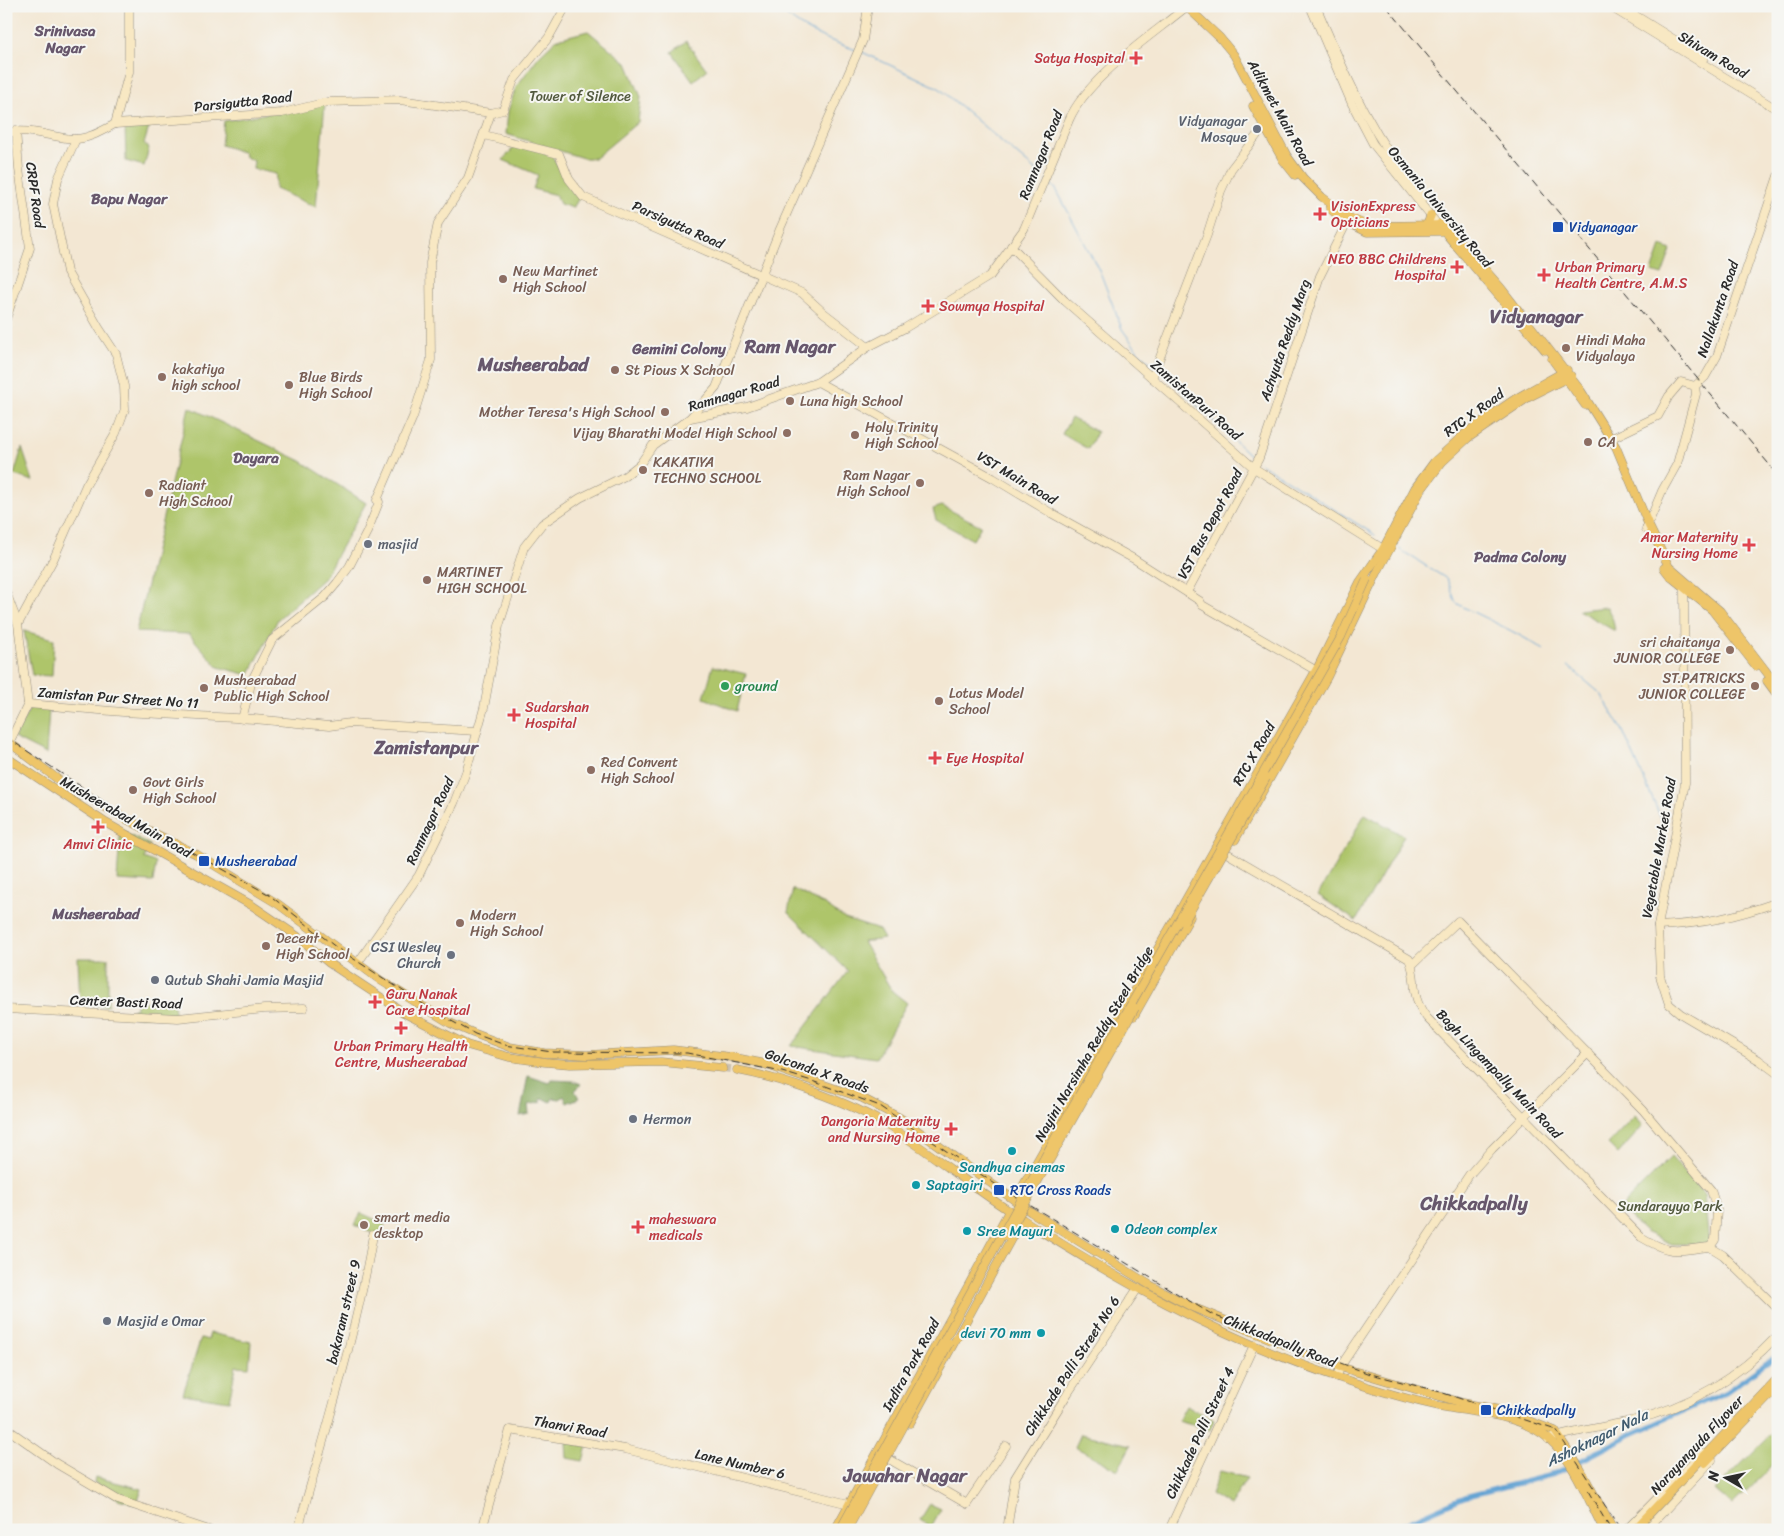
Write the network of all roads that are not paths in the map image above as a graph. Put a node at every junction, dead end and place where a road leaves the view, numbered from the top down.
1 (129, 6) edge
2 (566, 6) edge
3 (868, 6) edge
4 (1310, 6) edge
5 (1316, 6) edge
6 (1609, 6) edge
7 (1620, 6) edge
8 (1186, 7) edge
9 (1228, 50) junction
10 (1778, 104) edge
11 (1778, 110) edge
12 (492, 113) junction
13 (115, 124) junction
14 (1264, 126) junction
15 (16, 130) junction
16 (6, 133) edge
17 (484, 135) junction
18 (76, 139) junction
19 (1778, 176) edge
20 (1430, 215) junction
21 (1347, 222) junction
22 (1427, 225) junction
23 (1443, 227) junction
24 (1011, 246) junction
25 (761, 276) junction
26 (6, 319) edge
27 (868, 347) junction
28 (1567, 374) junction
29 (1153, 376) junction
30 (818, 382) junction
31 (1695, 386) junction
32 (690, 418) junction
33 (1612, 438) junction
34 (1450, 449) junction
35 (1256, 464) junction
36 (1648, 528) junction
37 (1383, 548) junction
38 (1369, 570) junction
39 (1684, 588) junction
40 (6, 592) edge
41 (1187, 592) junction
42 (18, 624) junction
43 (1317, 669) junction
44 (1328, 675) junction
45 (1778, 687) edge
46 (1778, 696) edge
47 (1314, 703) junction
48 (28, 704) junction
49 (1303, 713) joint
50 (242, 719) junction
51 (476, 731) junction
52 (7, 740) edge
53 (6, 757) edge
54 (36, 763) junction
55 (30, 773) junction
56 (74, 789) junction
57 (83, 794) junction
58 (68, 799) junction
59 (77, 804) junction
60 (1215, 846) junction
61 (1227, 854) junction
62 (1778, 902) edge
63 (1658, 926) junction
64 (357, 964) junction
65 (1412, 965) junction
66 (402, 993) junction
67 (395, 1005) junction
68 (304, 1008) dead end
69 (6, 1009) edge
70 (702, 1053) joint
71 (1587, 1054) junction
72 (587, 1055) junction
73 (749, 1061) junction
74 (586, 1064) junction
75 (723, 1068) tunnel mouth
76 (737, 1070) tunnel mouth
77 (747, 1072) junction
78 (1778, 1074) edge
79 (1524, 1118) junction
80 (1037, 1161) junction
81 (1048, 1169) junction
82 (1024, 1184) junction
83 (1002, 1192) junction
84 (1015, 1200) junction
85 (998, 1204) junction
86 (1029, 1210) junction
87 (1009, 1211) junction
88 (1021, 1222) junction
89 (999, 1228) junction
90 (373, 1235) dead end
91 (990, 1246) junction
92 (1085, 1246) junction
93 (1710, 1248) junction
94 (1003, 1253) junction
95 (1080, 1254) junction
96 (1720, 1255) junction
97 (1138, 1288) junction
98 (1778, 1309) edge
99 (1778, 1316) edge
100 (1778, 1335) edge
101 (1254, 1346) junction
102 (1340, 1367) junction
103 (922, 1371) junction
104 (935, 1377) junction
105 (1336, 1377) junction
106 (1778, 1377) edge
107 (1778, 1386) edge
108 (1778, 1391) edge
109 (6, 1428) edge
110 (1558, 1436) junction
111 (1548, 1438) junction
112 (1006, 1446) dead end
113 (625, 1449) joint
114 (889, 1459) junction
115 (849, 1504) junction
116 (209, 1530) edge
117 (298, 1530) edge
118 (482, 1530) edge
119 (835, 1530) edge
120 (840, 1530) edge
121 (846, 1530) edge
122 (850, 1530) edge
123 (1006, 1530) edge
124 (1169, 1530) edge
125 (1604, 1530) edge
126 (1612, 1530) edge
127 (1626, 1530) edge
128 (1634, 1530) edge
129 (1640, 1530) edge
130 (1646, 1530) edge

1 - 13 street
2 - 12 street
3 - 25 street
4 - 20 street, Osmania University Road
5 - 23 street, Osmania University Road
6 - 11 street, Shivam Road
7 - 10 street, Shivam Road
8 - 9 main road, Adikmet Main Road
8 - 24 street, Ramnagar Road
9 - 14 main road, Adikmet Main Road
9 - 22 main road, Adikmet Main Road
12 - 13 street, Parsigutta Road
12 - 17 street
13 - 18 street
14 - 21 main road, Adikmet Main Road
14 - 29 street
15 - 16 street
15 - 18 street
15 - 26 street, CRPF Road
17 - 25 street, Parsigutta Road
17 - 50 street
18 - 42 street
19 - 31 street, Nallakunta Road
20 - 22 main road
20 - 23 street, Osmania University Road
21 - 23 main road, Adikmet Main Road
21 - 35 street, Achyuta Reddy Marg
22 - 23 main road
23 - 28 main road, Osmania University Road
24 - 27 street, Ramnagar Road
24 - 29 street, ZamistanPuri Road
25 - 27 street, Parsigutta Road
25 - 32 street
27 - 30 street, Ramnagar Road
28 - 33 main road
28 - 34 main road, RTC X Road
28 - 36 main road
29 - 35 street, ZamistanPuri Road
30 - 32 street, Ramnagar Road
30 - 41 street, VST Main Road
31 - 33 street
31 - 36 street
32 - 51 street, Ramnagar Road
33 - 36 main road
34 - 37 main road, RTC X Road
34 - 44 main road, RTC X Road
35 - 37 street, ZamistanPuri Road
35 - 41 street, VST Bus Depot Road
36 - 39 main road
36 - 45 main road
37 - 38 main road, RTC X Road
38 - 43 main road, RTC X Road
38 - 120 main road, Nayini Narsimha Reddy Steel Bridge, bridge
39 - 46 main road
39 - 63 street, Vegetable Market Road
40 - 42 street
41 - 43 street, VST Main Road
42 - 48 street
43 - 44 street, VST Main Road
43 - 60 main road, RTC X Road
44 - 47 main road, RTC X Road
47 - 49 main road, RTC X Road
47 - 61 main road, RTC X Road
48 - 50 street, Zamistan Pur Street No 11
48 - 52 street
49 - 121 main road, Nayini Narsimha Reddy Steel Bridge, bridge
50 - 51 street, Zamistan Pur Street No 11
51 - 64 street, Ramnagar Road
52 - 54 main road, Musheerabad Main Road
53 - 55 main road, Musheerabad Main Road
54 - 55 main road
54 - 56 main road, Musheerabad Main Road
55 - 58 main road, Musheerabad Main Road
56 - 57 main road, Musheerabad Main Road
56 - 58 main road
57 - 59 main road
57 - 64 main road, Musheerabad Main Road
58 - 59 main road, Musheerabad Main Road
59 - 67 main road, Musheerabad Main Road
60 - 61 street
60 - 80 main road, RTC X Road
61 - 65 street
61 - 81 main road, RTC X Road
62 - 63 street
63 - 78 street, Vegetable Market Road
64 - 66 main road, Musheerabad Main Road
65 - 71 street
65 - 79 street, Bagh Lingampally Main Road
66 - 67 main road
66 - 72 main road, Musheerabad Main Road
67 - 74 main road, Musheerabad Main Road
68 - 69 street, Center Basti Road
70 - 72 main road, Musheerabad Main Road
70 - 73 main road, Golconda X Roads
71 - 79 street
71 - 93 street
72 - 74 main road
73 - 77 main road
73 - 83 main road, Golconda X Roads
74 - 75 main road, Musheerabad Main Road
76 - 77 main road, Chikkadapally Road
77 - 85 main road, Chikkadapally Road
79 - 93 street, Bagh Lingampally Main Road
79 - 102 street
80 - 81 main road
80 - 82 main road, RTC X Road
81 - 86 main road, RTC X Road
82 - 83 main road
82 - 84 main road, RTC X Road
83 - 84 main road, Golconda X Roads
84 - 86 main road, Chikkadapally Road
85 - 87 main road, Chikkadapally Road
85 - 89 main road
86 - 92 main road, Chikkadapally Road
87 - 88 main road, Chikkadapally Road
87 - 89 main road, Indira Park Road
88 - 94 main road, Indira Park Road
88 - 95 main road, Chikkadapally Road
89 - 91 main road, Indira Park Road
90 - 117 street, bakaram street 9
91 - 94 main road
91 - 103 main road, Indira Park Road
92 - 95 main road
92 - 102 main road, Chikkadapally Road
93 - 96 street
94 - 104 main road, Indira Park Road
95 - 97 main road, Chikkadapally Road
96 - 98 street
96 - 99 street
97 - 101 main road, Chikkadapally Road
97 - 123 street, Chikkade Palli Street No 6
100 - 110 street
101 - 105 main road, Chikkadapally Road
101 - 124 street, Chikkade Palli Street 4
102 - 105 street
102 - 110 main road, Chikkadapally Road
103 - 104 main road
103 - 115 main road, Indira Park Road
104 - 114 main road, Indira Park Road
105 - 111 main road, Chikkadapally Road
106 - 127 street
106 - 128 main road, Narayanguda Flyover
107 - 129 main road, Narayanguda Flyover
108 - 130 street
109 - 116 street
110 - 111 street
110 - 126 main road
111 - 125 main road, Chikkadapally Road
112 - 114 street
113 - 115 street, Lane Number 6
113 - 118 street, Thanvi Road
114 - 122 main road, Indira Park Road
115 - 119 main road, Indira Park Road

